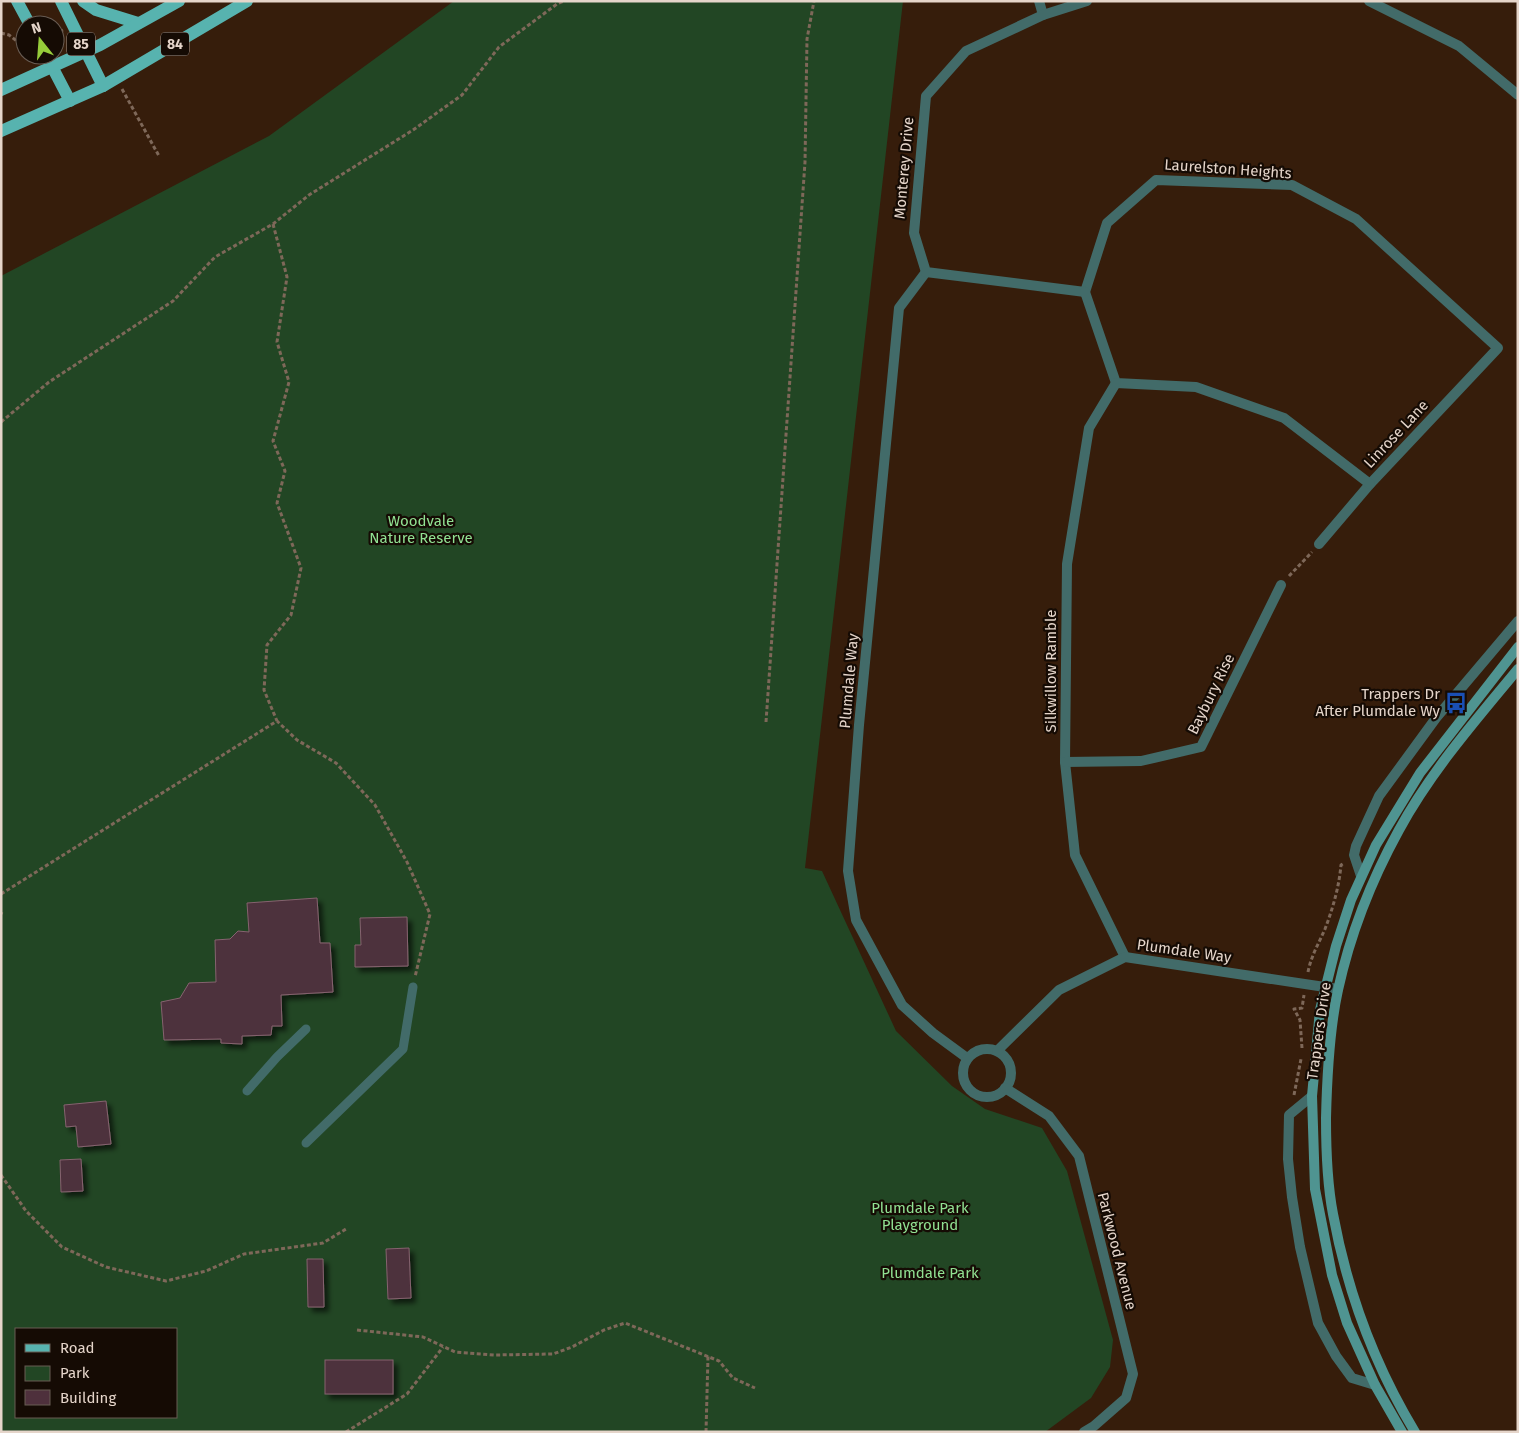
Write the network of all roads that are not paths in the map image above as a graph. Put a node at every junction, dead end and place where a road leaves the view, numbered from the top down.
1 (17, 1) edge
2 (60, 1) edge
3 (83, 1) edge
4 (179, 1) edge
5 (247, 1) edge
6 (1040, 1) edge
7 (1087, 1) edge
8 (1369, 1) edge
9 (25, 15) edge
10 (1043, 15) junction
11 (138, 23) junction
12 (85, 52) junction
13 (51, 65) edge
14 (52, 68) junction
15 (103, 86) junction
16 (1, 90) edge
17 (1518, 95) edge
18 (70, 101) junction
19 (1, 131) edge
20 (926, 272) junction
21 (1085, 292) junction
22 (1498, 348) joint
23 (1116, 382) junction
24 (1370, 484) junction
25 (1320, 544) road end
26 (1282, 585) road end
27 (1518, 621) edge
28 (1518, 647) edge
29 (1518, 669) edge
30 (1065, 762) junction
31 (1361, 876) junction
32 (1125, 957) junction
33 (1325, 986) junction
34 (413, 987) road end
35 (1338, 989) junction
36 (306, 1029) dead end
37 (997, 1051) junction
38 (967, 1058) junction
39 (1005, 1088) junction
40 (247, 1091) dead end
41 (1312, 1096) junction
42 (306, 1143) dead end
43 (1375, 1385) junction
44 (1084, 1432) edge
45 (1402, 1432) edge
46 (1415, 1432) edge

1 - 9 main road
2 - 12 main road, 85
3 - 11 main road
4 - 11 main road, 84
5 - 15 main road, 84
6 - 10 street
7 - 10 street, Monterey Drive
8 - 17 street
10 - 20 street, Monterey Drive
11 - 12 main road, 84
12 - 14 main road, 84
12 - 15 main road, 85
13 - 14 main road, 85
14 - 16 main road, 84
14 - 18 main road, 85
15 - 18 main road, 84
18 - 19 main road, 84
20 - 21 street
20 - 38 street, Plumdale Way
21 - 22 street, Laurelston Heights
21 - 23 street
22 - 24 street, Linrose Lane
23 - 24 street
23 - 30 street, Silkwillow Ramble
24 - 25 street, Linrose Lane
26 - 30 street, Baybury Rise
27 - 31 street
28 - 31 main road, Trappers Drive
29 - 35 main road, Trappers Drive
30 - 32 street, Silkwillow Ramble
31 - 33 main road, Trappers Drive
32 - 33 street, Plumdale Way
32 - 37 street, Plumdale Way
33 - 35 street, Plumdale Way
33 - 41 main road, Trappers Drive
34 - 42 lane
35 - 46 main road, Trappers Drive
36 - 40 lane
37 - 38 street
37 - 39 street
38 - 39 street
39 - 44 street, Parkwood Avenue
41 - 43 main road, Trappers Drive
41 - 43 street, Trappers Drive
43 - 45 main road, Trappers Drive

